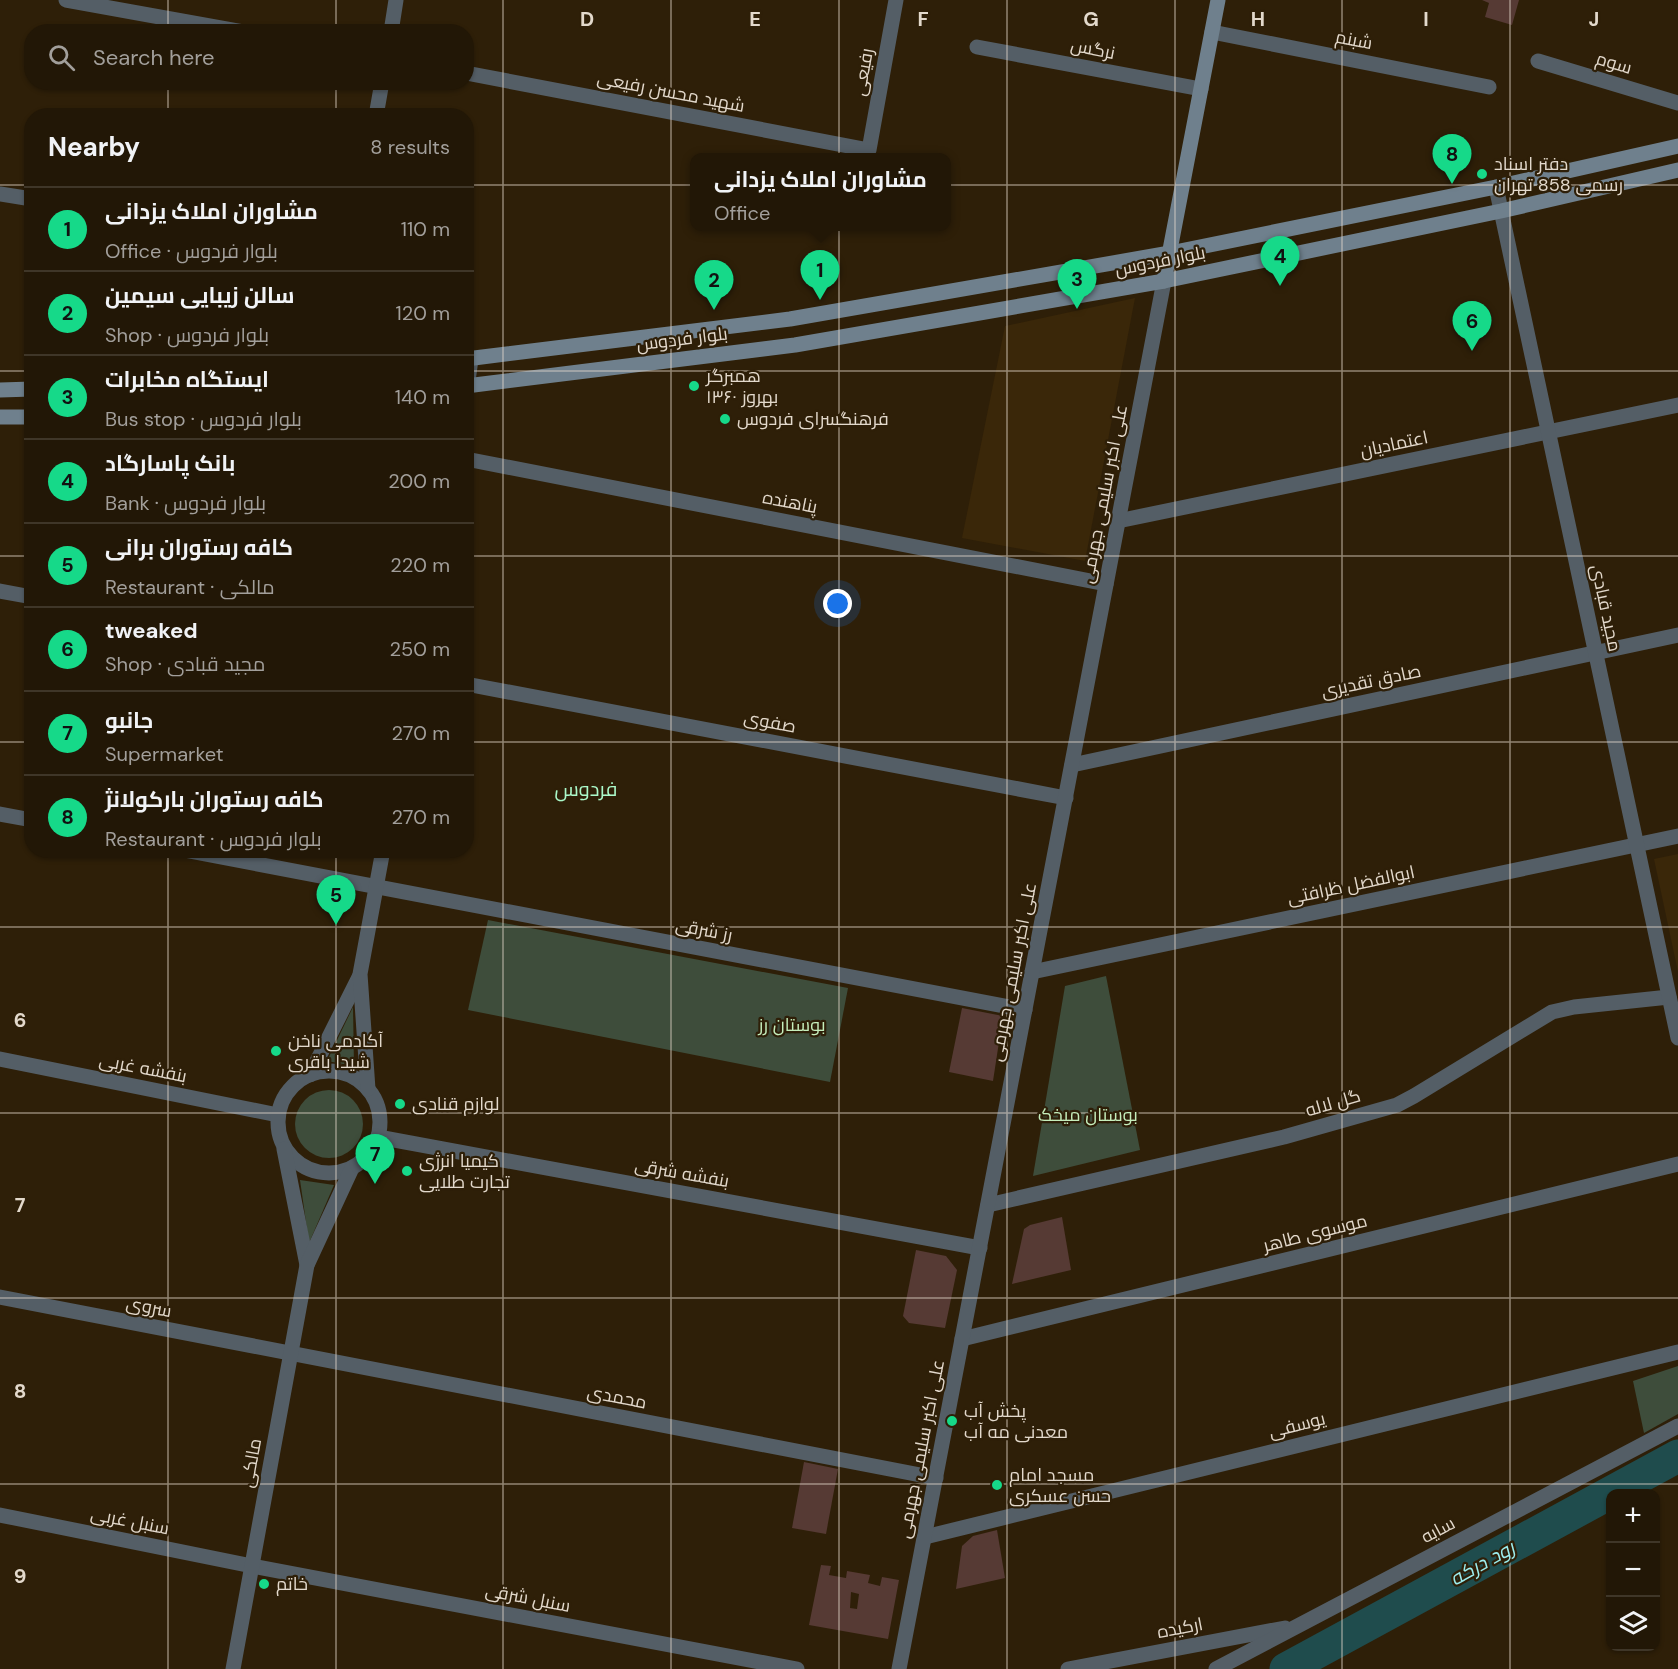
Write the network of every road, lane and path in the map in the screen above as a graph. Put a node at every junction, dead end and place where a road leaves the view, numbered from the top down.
1 (66, 0) edge
2 (396, 0) edge
3 (896, 0) edge
4 (1218, 0) edge
5 (199, 24) edge
6 (392, 24) edge
7 (1212, 32) junction
8 (977, 47) dead end
9 (1538, 61) dead end
10 (474, 75) edge
11 (1489, 87) dead end
12 (1202, 89) junction
13 (381, 90) edge
14 (1678, 103) edge
15 (377, 108) edge
16 (1678, 146) edge
17 (869, 150) joint
18 (1678, 170) edge
19 (1496, 186) junction
20 (0, 194) edge
21 (24, 198) edge
22 (1501, 211) junction
23 (1170, 253) junction
24 (1164, 281) junction
25 (474, 358) edge
26 (474, 388) edge
27 (24, 389) edge
28 (0, 390) edge
29 (1678, 405) edge
30 (0, 417) edge
31 (24, 417) edge
32 (1548, 432) junction
33 (474, 461) edge
34 (1118, 521) junction
35 (1106, 584) junction
36 (0, 591) edge
37 (24, 596) edge
38 (1678, 635) edge
39 (1596, 652) junction
40 (474, 686) edge
41 (1072, 765) junction
42 (1066, 798) junction
43 (0, 814) edge
44 (24, 818) edge
45 (1678, 836) edge
46 (1637, 845) junction
47 (224, 858) edge
48 (382, 858) edge
49 (376, 888) junction
50 (1032, 972) junction
51 (360, 975) junction
52 (1669, 997) junction
53 (1025, 1010) junction
54 (1678, 1038) edge
55 (0, 1059) edge
56 (310, 1075) junction
57 (368, 1089) junction
58 (278, 1115) junction
59 (378, 1137) junction
60 (284, 1146) junction
61 (1678, 1164) edge
62 (352, 1168) junction
63 (988, 1205) junction
64 (980, 1248) junction
65 (307, 1265) junction
66 (0, 1298) edge
67 (962, 1339) junction
68 (1678, 1352) edge
69 (290, 1354) junction
70 (1678, 1426) edge
71 (936, 1478) junction
72 (0, 1515) edge
73 (925, 1537) junction
74 (252, 1566) junction
75 (1299, 1625) junction
76 (233, 1669) edge
77 (797, 1669) edge
78 (899, 1669) edge
79 (1068, 1669) edge
80 (1216, 1669) edge

1 - 5 street
2 - 6 street
3 - 17 street, رفیعی
4 - 7 main road
7 - 11 street, شبنم
7 - 12 main road
8 - 12 street, نرگس
9 - 14 street, سوم
10 - 17 street, شهید محسن رفیعی
12 - 23 main road
13 - 15 street
16 - 19 main road, بلوار فردوس
18 - 22 main road, بلوار فردوس
19 - 22 street, مجید قبادی
19 - 23 main road, بلوار فردوس
20 - 21 street
22 - 24 main road, بلوار فردوس
22 - 32 street, مجید قبادی
23 - 24 main road
23 - 25 main road, بلوار فردوس
24 - 26 main road, بلوار فردوس
24 - 34 street, علی اکبر سلیمی جهرمی
27 - 28 main road
29 - 32 street, اعتمادیان
30 - 31 main road
32 - 34 street, اعتمادیان
32 - 39 street, مجید قبادی
33 - 35 street, پناهنده
34 - 35 street, علی اکبر سلیمی جهرمی
35 - 41 street, علی اکبر سلیمی جهرمی
36 - 37 street
38 - 39 street, صادق تقدیری
39 - 41 street, صادق تقدیری
39 - 46 street, مجید قبادی
40 - 42 street, صفوی
41 - 42 street, علی اکبر سلیمی جهرمی
42 - 50 street, علی اکبر سلیمی جهرمی
43 - 44 street
45 - 46 street, ابوالفضل ظرافتی
46 - 50 street, ابوالفضل ظرافتی
46 - 52 street, مجید قبادی
47 - 49 street, رز شرقی
48 - 49 street
49 - 51 street
49 - 53 street, رز شرقی
50 - 53 street, علی اکبر سلیمی جهرمی
51 - 56 street
51 - 57 street
52 - 54 street, مجید قبادی
52 - 63 street, گل لاله
53 - 63 street, علی اکبر سلیمی جهرمی
55 - 58 street, بنفشه غربی
56 - 57 street
56 - 58 street
57 - 59 street
58 - 60 street
59 - 62 street
59 - 64 street, بنفشه شرقی
60 - 62 street
60 - 65 street, مالکی
61 - 67 street, موسوی طاهر
62 - 65 street, مالکی
63 - 64 street, علی اکبر سلیمی جهرمی
64 - 67 street, علی اکبر سلیمی جهرمی
65 - 69 street, مالکی
66 - 69 street, سروی
67 - 71 street, علی اکبر سلیمی جهرمی
68 - 73 street, یوسفی
69 - 71 street, محمدی
69 - 74 street, مالکی
70 - 75 street, سایه
71 - 73 street, علی اکبر سلیمی جهرمی
72 - 74 street, سنبل غربی
73 - 78 street, علی اکبر سلیمی جهرمی
74 - 76 street, مالکی
74 - 77 street, سنبل شرقی
75 - 79 street, ارکیده
75 - 80 street, سایه

